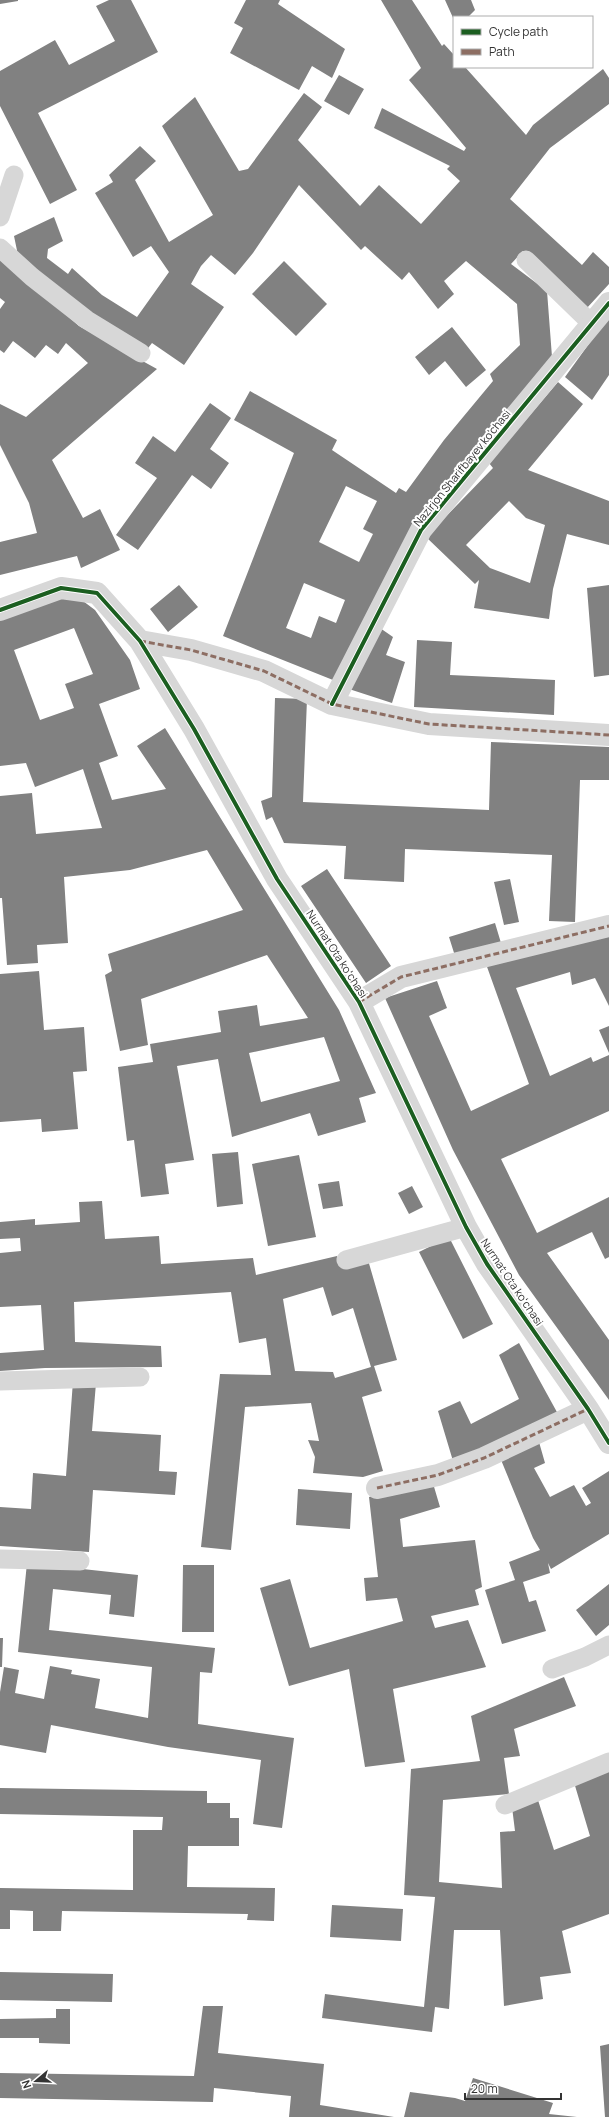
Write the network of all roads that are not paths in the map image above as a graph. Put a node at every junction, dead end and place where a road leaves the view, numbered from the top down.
1 (14, 175) dead end
2 (0, 218) edge
3 (0, 248) edge
4 (526, 260) dead end
5 (609, 304) edge
6 (592, 324) junction
7 (141, 353) dead end
8 (0, 610) edge
9 (140, 641) junction
10 (332, 704) junction
11 (609, 735) edge
12 (609, 926) edge
13 (359, 1002) junction
14 (466, 1227) junction
15 (346, 1260) dead end
16 (140, 1377) dead end
17 (0, 1381) edge
18 (588, 1409) junction
19 (609, 1443) edge
20 (377, 1488) dead end
21 (0, 1559) edge
22 (80, 1561) dead end
23 (609, 1645) edge
24 (552, 1669) dead end
25 (609, 1762) edge
26 (505, 1806) dead end

1 - 2 lane
3 - 7 lane
4 - 6 lane
5 - 6 street, Nazirjon Sharifbayev ko'chasi
6 - 10 street, Nazirjon Sharifbayev ko'chasi
8 - 9 street, Nurmat Ota koʻchasi
9 - 10 street
9 - 13 street, Nurmat Ota koʻchasi
10 - 11 street
12 - 13 street
13 - 14 street, Nurmat Ota koʻchasi
14 - 15 lane
14 - 18 street, Nurmat Ota koʻchasi
16 - 17 lane
18 - 19 street, Nurmat Ota koʻchasi
18 - 20 street
21 - 22 lane
23 - 24 lane
25 - 26 lane

